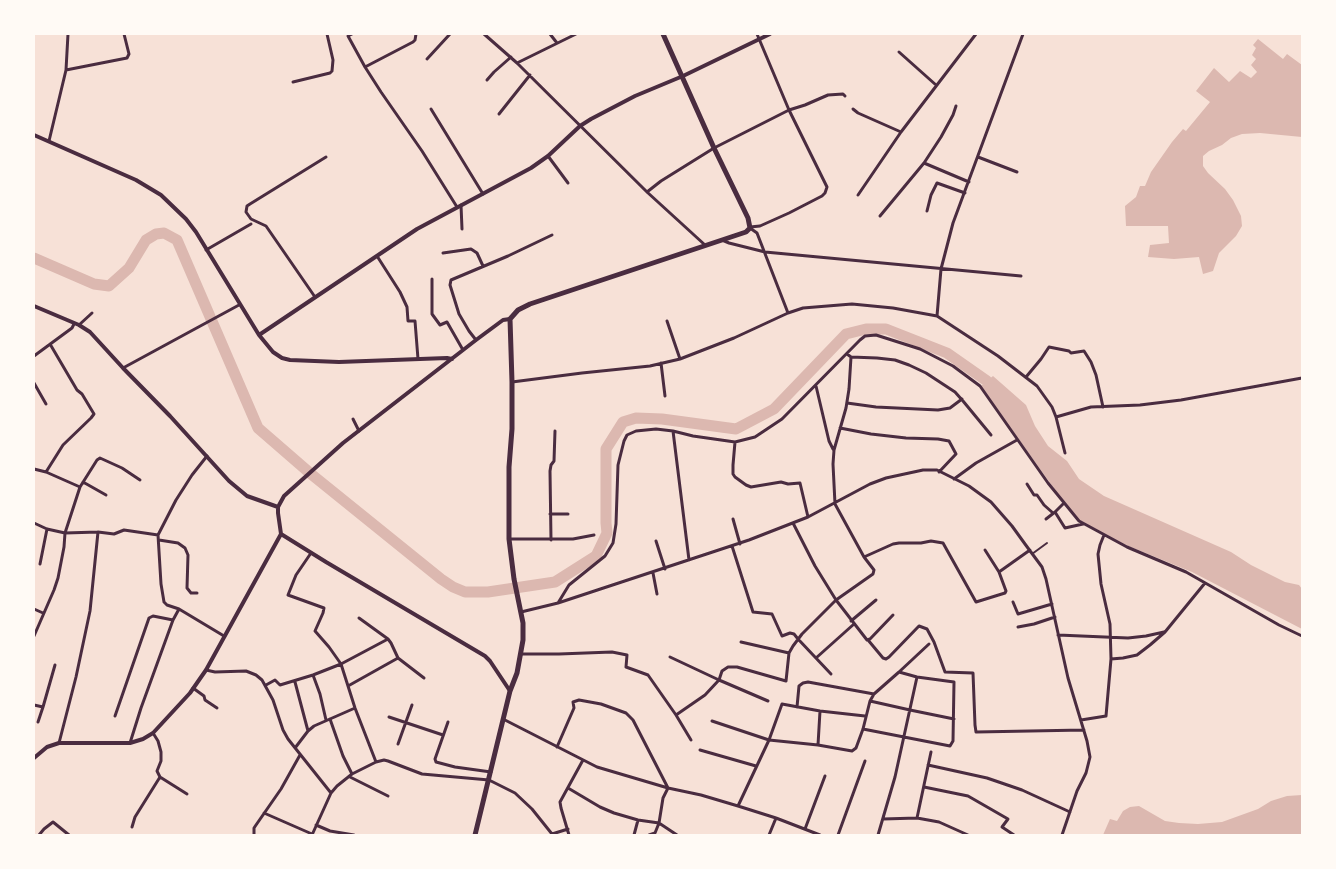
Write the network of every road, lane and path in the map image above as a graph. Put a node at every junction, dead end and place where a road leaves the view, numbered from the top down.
1 (68, 34) edge
2 (124, 34) edge
3 (327, 34) edge
4 (352, 34) edge
5 (416, 34) edge
6 (450, 34) edge
7 (484, 34) edge
8 (550, 34) edge
9 (576, 34) edge
10 (663, 34) edge
11 (757, 34) edge
12 (770, 34) edge
13 (976, 34) edge
14 (1023, 34) edge
15 (759, 39) junction
16 (557, 43) junction
17 (899, 52) dead end
18 (511, 57) junction
19 (427, 60) dead end
20 (517, 63) junction
21 (365, 67) junction
22 (66, 70) junction
23 (530, 75) junction
24 (683, 76) junction
25 (487, 80) dead end
26 (294, 82) dead end
27 (936, 85) junction
28 (845, 96) dead end
29 (956, 106) dead end
30 (431, 109) dead end
31 (789, 110) junction
32 (853, 110) dead end
33 (499, 114) dead end
34 (580, 126) junction
35 (901, 132) junction
36 (34, 135) edge
37 (49, 141) junction
38 (714, 148) junction
39 (548, 156) junction
40 (326, 157) dead end
41 (978, 157) junction
42 (924, 162) junction
43 (1017, 172) dead end
44 (969, 182) junction
45 (568, 183) dead end
46 (647, 192) junction
47 (965, 193) junction
48 (483, 194) junction
49 (858, 195) dead end
50 (459, 206) junction
51 (927, 211) dead end
52 (880, 216) dead end
53 (251, 224) dead end
54 (750, 228) junction
55 (462, 229) dead end
56 (552, 235) dead end
57 (722, 240) junction
58 (705, 245) junction
59 (206, 250) junction
60 (765, 252) junction
61 (443, 253) dead end
62 (377, 256) junction
63 (483, 266) junction
64 (941, 269) junction
65 (1022, 276) dead end
66 (432, 278) dead end
67 (315, 297) junction
68 (240, 304) junction
69 (34, 306) edge
70 (92, 313) dead end
71 (788, 313) junction
72 (937, 316) junction
73 (510, 319) junction
74 (667, 321) dead end
75 (76, 324) junction
76 (258, 334) junction
77 (476, 340) junction
78 (50, 344) junction
79 (463, 350) junction
80 (849, 355) junction
81 (34, 356) edge
82 (418, 359) junction
83 (452, 359) junction
84 (680, 359) junction
85 (661, 363) junction
86 (123, 368) junction
87 (1026, 377) junction
88 (1302, 378) edge
89 (512, 382) junction
90 (34, 383) edge
91 (816, 386) junction
92 (665, 396) dead end
93 (962, 399) junction
94 (46, 404) dead end
95 (846, 404) junction
96 (1103, 407) junction
97 (1056, 417) junction
98 (353, 420) dead end
99 (840, 428) junction
100 (359, 431) junction
101 (555, 431) dead end
102 (673, 431) junction
103 (991, 435) dead end
104 (1017, 440) junction
105 (735, 442) junction
106 (834, 450) junction
107 (1065, 453) dead end
108 (207, 456) junction
109 (34, 469) edge
110 (46, 472) junction
111 (939, 472) junction
112 (954, 479) junction
113 (140, 480) dead end
114 (83, 482) junction
115 (1027, 484) dead end
116 (80, 487) junction
117 (106, 495) dead end
118 (1064, 503) junction
119 (834, 504) junction
120 (278, 507) junction
121 (1054, 512) junction
122 (550, 514) junction
123 (568, 514) dead end
124 (808, 517) junction
125 (733, 519) dead end
126 (1046, 519) dead end
127 (34, 523) edge
128 (793, 523) junction
129 (1084, 524) junction
130 (47, 529) junction
131 (98, 532) junction
132 (65, 533) junction
133 (281, 534) junction
134 (158, 535) junction
135 (1104, 535) junction
136 (594, 536) dead end
137 (509, 539) junction
138 (159, 540) junction
139 (551, 540) junction
140 (656, 541) dead end
141 (1047, 543) dead end
142 (740, 544) junction
143 (732, 546) junction
144 (985, 550) dead end
145 (311, 552) junction
146 (1031, 552) junction
147 (864, 557) junction
148 (690, 560) junction
149 (40, 564) dead end
150 (665, 569) junction
151 (999, 572) junction
152 (653, 573) junction
153 (1205, 583) junction
154 (197, 593) dead end
155 (657, 594) dead end
156 (836, 600) junction
157 (876, 600) dead end
158 (1013, 602) dead end
159 (558, 603) junction
160 (1052, 604) junction
161 (34, 609) edge
162 (179, 609) junction
163 (521, 610) junction
164 (43, 614) junction
165 (893, 615) dead end
166 (1055, 617) junction
167 (359, 618) dead end
168 (172, 620) junction
169 (853, 622) junction
170 (1018, 626) dead end
171 (1165, 632) junction
172 (1058, 635) junction
173 (34, 636) edge
174 (224, 636) junction
175 (1302, 636) edge
176 (1110, 638) junction
177 (388, 639) junction
178 (798, 639) junction
179 (868, 640) junction
180 (741, 642) dead end
181 (929, 644) dead end
182 (789, 653) junction
183 (520, 654) junction
184 (670, 657) dead end
185 (398, 658) junction
186 (816, 658) junction
187 (1111, 659) junction
188 (341, 664) junction
189 (55, 665) dead end
190 (206, 670) junction
191 (899, 672) junction
192 (831, 674) dead end
193 (313, 675) junction
194 (917, 677) junction
195 (424, 678) dead end
196 (719, 680) junction
197 (295, 682) junction
198 (266, 686) junction
199 (348, 686) junction
200 (194, 688) junction
201 (510, 691) junction
202 (874, 694) junction
203 (768, 701) dead end
204 (870, 701) junction
205 (34, 705) edge
206 (412, 705) dead end
207 (43, 707) junction
208 (797, 707) junction
209 (217, 708) dead end
210 (355, 708) junction
211 (910, 710) junction
212 (820, 711) junction
213 (115, 716) dead end
214 (676, 716) junction
215 (865, 716) junction
216 (389, 717) dead end
217 (328, 719) junction
218 (503, 719) junction
219 (954, 719) junction
220 (1081, 720) junction
221 (712, 721) dead end
222 (38, 722) dead end
223 (406, 722) junction
224 (448, 722) dead end
225 (863, 729) junction
226 (1084, 730) junction
227 (308, 731) junction
228 (153, 733) junction
229 (443, 735) junction
230 (904, 737) junction
231 (691, 740) dead end
232 (769, 740) junction
233 (59, 743) junction
234 (130, 743) junction
235 (398, 744) dead end
236 (818, 745) junction
237 (557, 747) junction
238 (295, 748) junction
239 (700, 750) dead end
240 (931, 752) dead end
241 (300, 755) junction
242 (34, 758) edge
243 (583, 760) junction
244 (865, 761) dead end
245 (376, 762) junction
246 (928, 765) junction
247 (756, 766) junction
248 (491, 772) junction
249 (160, 776) junction
250 (351, 776) junction
251 (825, 776) dead end
252 (489, 780) junction
253 (924, 787) junction
254 (568, 788) junction
255 (668, 788) junction
256 (330, 793) junction
257 (187, 794) dead end
258 (388, 796) dead end
259 (738, 806) junction
260 (1070, 812) junction
261 (264, 813) junction
262 (776, 818) junction
263 (917, 818) junction
264 (883, 819) junction
265 (638, 820) junction
266 (659, 823) junction
267 (316, 825) junction
268 (132, 828) dead end
269 (568, 829) junction
270 (805, 829) junction
271 (655, 834) edge
272 (39, 835) edge
273 (69, 835) edge
274 (254, 835) edge
275 (312, 835) edge
276 (354, 835) edge
277 (475, 835) edge
278 (569, 835) edge
279 (634, 835) edge
280 (649, 835) edge
281 (677, 835) edge
282 (769, 835) edge
283 (820, 835) edge
284 (838, 835) edge
285 (878, 835) edge
286 (968, 835) edge
287 (1014, 835) edge
288 (1062, 835) edge

1 - 22 street
2 - 22 street
3 - 26 street
4 - 21 street
5 - 21 street
6 - 19 street
7 - 18 street
8 - 16 street
9 - 16 street
10 - 24 main road
11 - 15 street
12 - 15 street
13 - 27 street
14 - 41 street
15 - 24 street
15 - 31 street
16 - 20 street
17 - 27 street
18 - 20 street
18 - 25 street
20 - 23 street
21 - 50 street
22 - 37 street
23 - 33 street
23 - 34 street
24 - 34 street
24 - 38 main road
27 - 35 street
28 - 31 street
29 - 42 street
30 - 48 street
31 - 38 street
31 - 54 street
32 - 35 street
34 - 39 street
34 - 46 street
35 - 49 street
36 - 37 street
37 - 59 street
38 - 46 street
38 - 54 main road
39 - 45 street
39 - 48 street
40 - 67 street
41 - 43 street
41 - 44 street
42 - 44 street
42 - 52 street
44 - 47 street
46 - 58 street
47 - 51 street
47 - 64 street
48 - 50 street
50 - 55 street
50 - 62 street
53 - 59 street
54 - 57 main road
54 - 60 street
56 - 63 street
57 - 58 main road
57 - 60 street
58 - 73 main road
59 - 68 street
60 - 64 street
60 - 71 street
61 - 63 street
62 - 67 street
62 - 82 street
63 - 77 street
64 - 65 street
64 - 72 street
66 - 79 street
67 - 76 street
68 - 76 street
68 - 86 street
69 - 75 street
70 - 75 street
71 - 72 street
71 - 84 street
72 - 87 street
73 - 77 street
73 - 89 main road
74 - 84 street
75 - 78 street
75 - 86 street
76 - 82 street
77 - 79 street
78 - 81 street
78 - 110 street
79 - 83 street
80 - 91 street
80 - 93 street
80 - 95 street
80 - 104 street
82 - 83 street
83 - 100 street
84 - 85 street
85 - 89 street
85 - 92 street
86 - 108 street
87 - 96 street
87 - 97 street
88 - 96 street
89 - 137 main road
90 - 94 street
91 - 105 street
91 - 106 street
93 - 95 street
93 - 103 street
95 - 99 street
96 - 97 street
97 - 107 street
98 - 100 street
99 - 106 street
99 - 111 street
100 - 120 street
101 - 122 street
102 - 105 street
102 - 148 street
102 - 159 street
104 - 112 street
104 - 118 street
105 - 124 street
106 - 119 street
108 - 120 street
108 - 134 street
109 - 110 street
110 - 116 street
111 - 112 street
111 - 119 street
112 - 146 street
113 - 114 street
114 - 116 street
114 - 117 street
115 - 121 street
116 - 132 street
118 - 121 street
118 - 129 street
119 - 124 street
119 - 147 street
120 - 133 street
121 - 126 street
121 - 129 street
122 - 123 street
122 - 139 street
124 - 128 street
125 - 142 street
127 - 130 street
128 - 142 street
128 - 156 street
129 - 135 street
130 - 132 street
130 - 149 street
131 - 132 street
131 - 134 street
131 - 233 street
132 - 164 street
133 - 145 street
133 - 174 street
134 - 138 street
135 - 153 street
135 - 176 street
136 - 139 street
137 - 139 street
137 - 163 main road
138 - 154 street
138 - 162 street
140 - 150 street
141 - 146 lane
142 - 143 street
143 - 148 street
143 - 178 street
144 - 151 street
145 - 188 street
145 - 201 street
146 - 151 street
146 - 160 street
147 - 151 street
147 - 156 street
148 - 150 street
150 - 152 street
152 - 155 street
152 - 159 street
153 - 171 street
153 - 175 street
156 - 169 street
156 - 178 street
157 - 169 street
158 - 160 street
159 - 163 street
160 - 166 street
161 - 164 street
162 - 168 street
162 - 174 street
163 - 183 main road
164 - 173 street
165 - 179 street
166 - 170 street
166 - 172 street
167 - 177 street
168 - 213 street
168 - 234 street
169 - 179 street
169 - 186 street
171 - 176 street
171 - 187 street
172 - 176 street
172 - 220 street
174 - 190 street
176 - 187 street
177 - 185 street
177 - 188 street
178 - 182 street
178 - 186 street
179 - 226 street
180 - 182 street
181 - 191 street
182 - 196 street
183 - 201 main road
183 - 214 street
184 - 196 street
185 - 195 street
185 - 199 street
186 - 192 street
187 - 220 street
188 - 193 street
188 - 199 street
189 - 207 street
190 - 198 street
190 - 200 street
191 - 194 street
191 - 202 street
193 - 197 street
193 - 217 street
194 - 211 street
194 - 219 street
196 - 203 street
196 - 214 street
197 - 198 street
197 - 227 street
198 - 238 street
199 - 210 street
200 - 209 street
200 - 228 street
201 - 218 main road
202 - 204 street
202 - 208 street
204 - 211 street
204 - 215 street
205 - 207 street
206 - 223 street
207 - 222 street
208 - 212 street
208 - 232 street
210 - 217 street
210 - 245 street
211 - 219 street
211 - 230 street
212 - 215 street
212 - 236 street
214 - 231 street
215 - 225 street
216 - 223 street
217 - 227 street
217 - 250 street
218 - 237 street
218 - 248 main road
219 - 230 street
220 - 226 street
221 - 232 street
223 - 229 street
223 - 235 street
224 - 229 street
225 - 230 street
225 - 236 street
226 - 260 street
227 - 238 street
228 - 234 street
228 - 249 street
229 - 248 street
230 - 264 street
232 - 236 street
232 - 247 street
233 - 234 street
233 - 242 street
237 - 243 street
237 - 255 street
238 - 241 street
239 - 247 street
240 - 246 street
241 - 256 street
241 - 261 street
243 - 254 street
243 - 255 street
244 - 284 street
245 - 250 street
245 - 252 street
246 - 253 street
246 - 260 street
247 - 259 street
248 - 252 main road
249 - 257 street
249 - 268 street
250 - 256 street
250 - 258 street
251 - 270 street
252 - 269 street
252 - 277 main road
253 - 263 street
253 - 287 street
254 - 265 street
254 - 269 street
255 - 259 street
255 - 266 street
256 - 267 street
259 - 262 street
260 - 288 street
261 - 274 street
261 - 275 street
262 - 270 street
262 - 282 street
263 - 264 street
263 - 286 street
264 - 285 street
265 - 266 street
265 - 279 street
266 - 271 street
266 - 281 street
267 - 275 street
267 - 276 street
269 - 278 street
270 - 283 street
271 - 280 street
272 - 273 street

